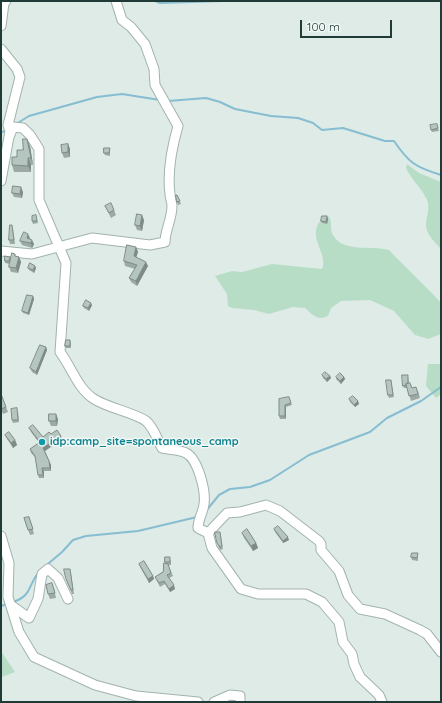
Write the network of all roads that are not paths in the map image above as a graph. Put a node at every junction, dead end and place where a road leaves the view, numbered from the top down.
1 (6, 1) edge
2 (116, 1) edge
3 (1, 26) edge
4 (1, 49) edge
5 (9, 131) junction
6 (1, 181) edge
7 (60, 246) junction
8 (1, 251) edge
9 (208, 534) junction
10 (1, 536) edge
11 (68, 599) dead end
12 (12, 606) junction
13 (441, 652) edge
14 (198, 702) edge
15 (214, 702) edge
16 (240, 702) edge
17 (382, 702) edge

1 - 3 street
2 - 7 street
4 - 5 street
5 - 6 street
5 - 7 street
7 - 8 street
7 - 9 street
9 - 13 street
9 - 17 street
10 - 12 street
11 - 12 street
12 - 14 street
15 - 16 street

